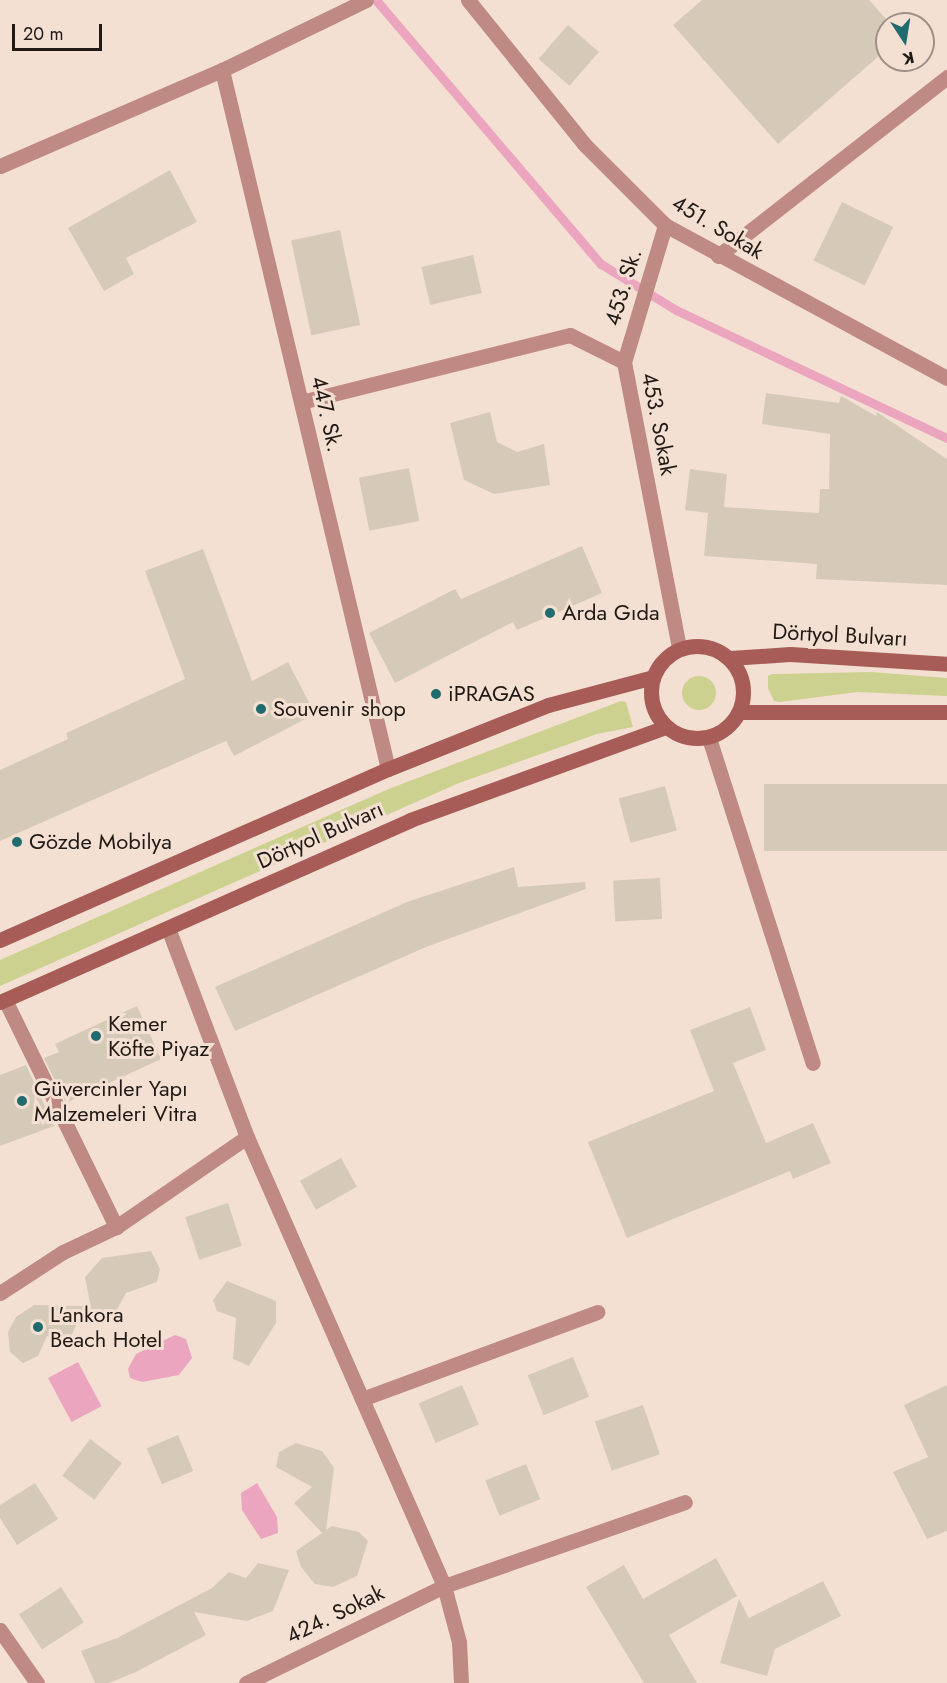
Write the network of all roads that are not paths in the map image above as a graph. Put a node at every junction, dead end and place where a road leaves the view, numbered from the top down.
1 (468, 0) edge
2 (360, 3) edge
3 (222, 70) junction
4 (947, 77) edge
5 (0, 166) edge
6 (664, 225) junction
7 (718, 256) junction
8 (624, 362) junction
9 (947, 378) edge
10 (301, 402) junction
11 (679, 648) junction
12 (730, 658) junction
13 (947, 664) edge
14 (653, 677) junction
15 (740, 712) junction
16 (947, 712) edge
17 (666, 727) junction
18 (709, 738) junction
19 (388, 769) junction
20 (168, 927) junction
21 (0, 940) edge
22 (2, 1001) edge
23 (813, 1063) dead end
24 (247, 1137) junction
25 (116, 1227) junction
26 (0, 1293) edge
27 (597, 1312) dead end
28 (362, 1399) junction
29 (685, 1502) dead end
30 (444, 1586) junction
31 (0, 1630) edge
32 (37, 1683) edge
33 (246, 1683) edge
34 (461, 1683) edge

1 - 6 street, 451. Sokak
2 - 3 street
3 - 5 street
3 - 10 street, 447. Sk.
4 - 7 street
6 - 7 street, 451. Sokak
6 - 8 street, 453. Sk.
7 - 9 street, 451. Sokak
8 - 10 street, 453. Sokak
8 - 11 street, 453. Sokak
10 - 19 street, 447. Sk.
11 - 12 main road
11 - 14 main road
12 - 13 main road, Dörtyol Bulvarı
12 - 15 main road
14 - 17 main road
14 - 19 main road, Dörtyol Bulvarı
15 - 16 main road
15 - 18 main road
17 - 18 main road
17 - 20 main road, Dörtyol Bulvarı
18 - 23 street
19 - 21 main road, Dörtyol Bulvarı
20 - 22 main road, Dörtyol Bulvarı
20 - 24 street
22 - 25 street
24 - 25 street
24 - 28 street
25 - 26 street
27 - 28 street
28 - 30 street
29 - 30 street, 424. Sokak
30 - 33 street, 424. Sokak
30 - 34 street
31 - 32 street

